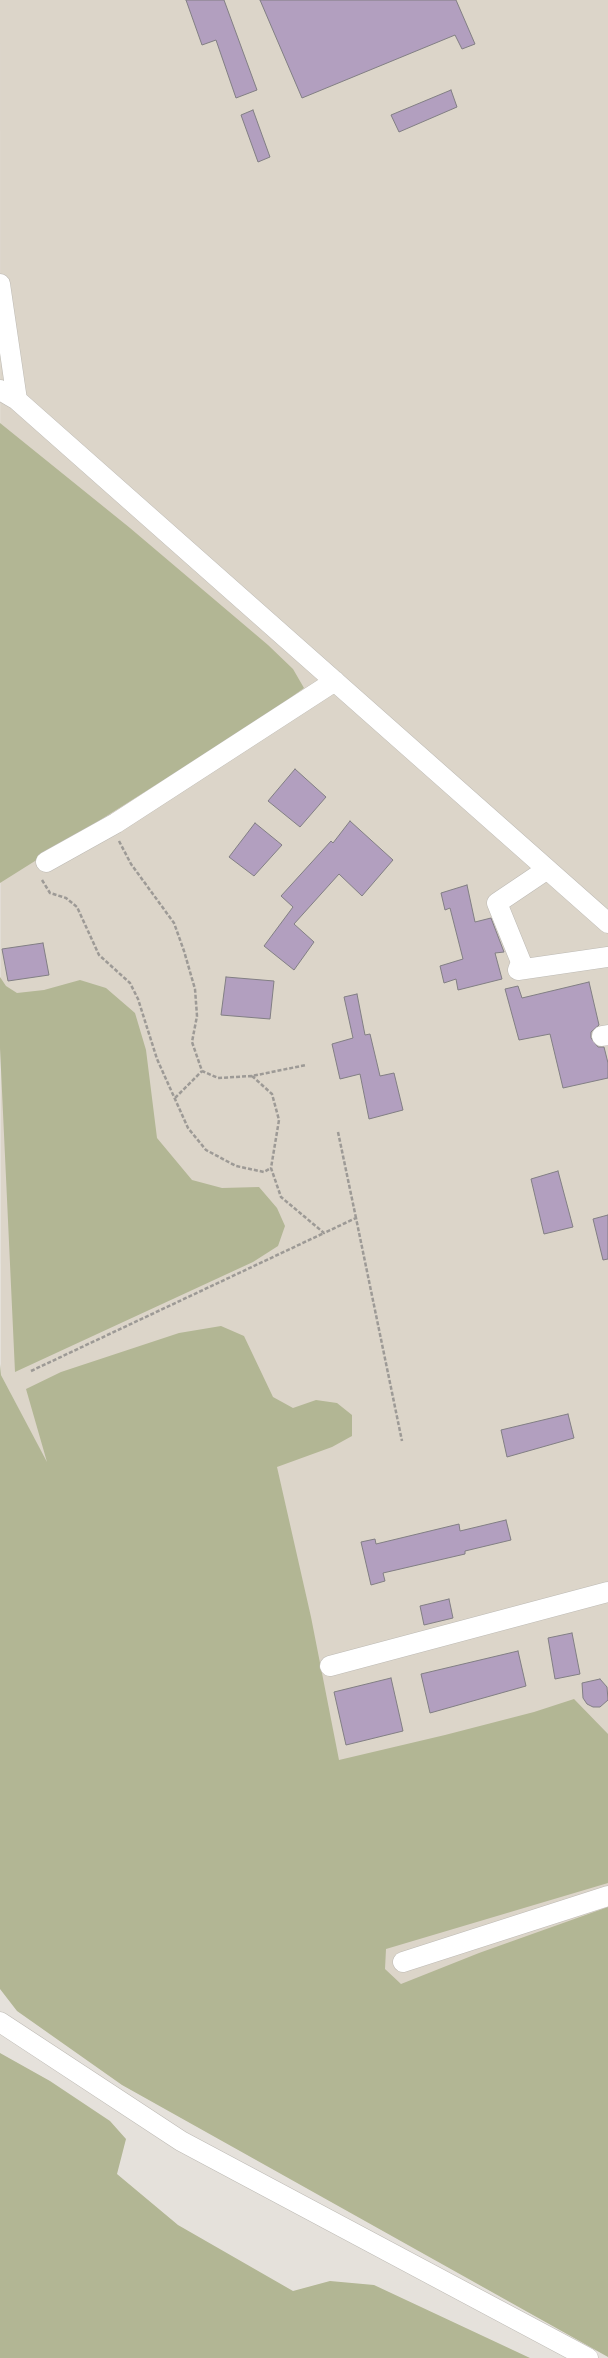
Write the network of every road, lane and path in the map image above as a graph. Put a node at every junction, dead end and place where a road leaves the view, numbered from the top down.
1 (0, 284) edge
2 (0, 390) edge
3 (17, 400) junction
4 (335, 681) junction
5 (116, 823) junction
6 (46, 862) joint
7 (546, 870) junction
8 (608, 923) edge
9 (608, 957) edge
10 (306, 1065) dead end
11 (202, 1071) junction
12 (252, 1076) junction
13 (175, 1098) junction
14 (338, 1132) dead end
15 (271, 1168) junction
16 (356, 1218) junction
17 (324, 1233) junction
18 (31, 1371) dead end
19 (402, 1442) dead end
20 (608, 1592) edge
21 (330, 1666) dead end
22 (608, 1896) edge
23 (403, 1962) dead end
24 (0, 2022) edge
25 (588, 2358) edge

1 - 3 lane
2 - 3 lane
3 - 4 lane
4 - 5 lane
4 - 7 lane
5 - 6 lane
5 - 11 path
6 - 13 path
7 - 8 lane
7 - 9 lane
10 - 12 path
11 - 12 path
11 - 13 path
12 - 15 path
13 - 15 path
14 - 16 path
15 - 17 path
16 - 17 path
16 - 19 path
17 - 18 path
20 - 21 lane
22 - 23 lane
24 - 25 lane

